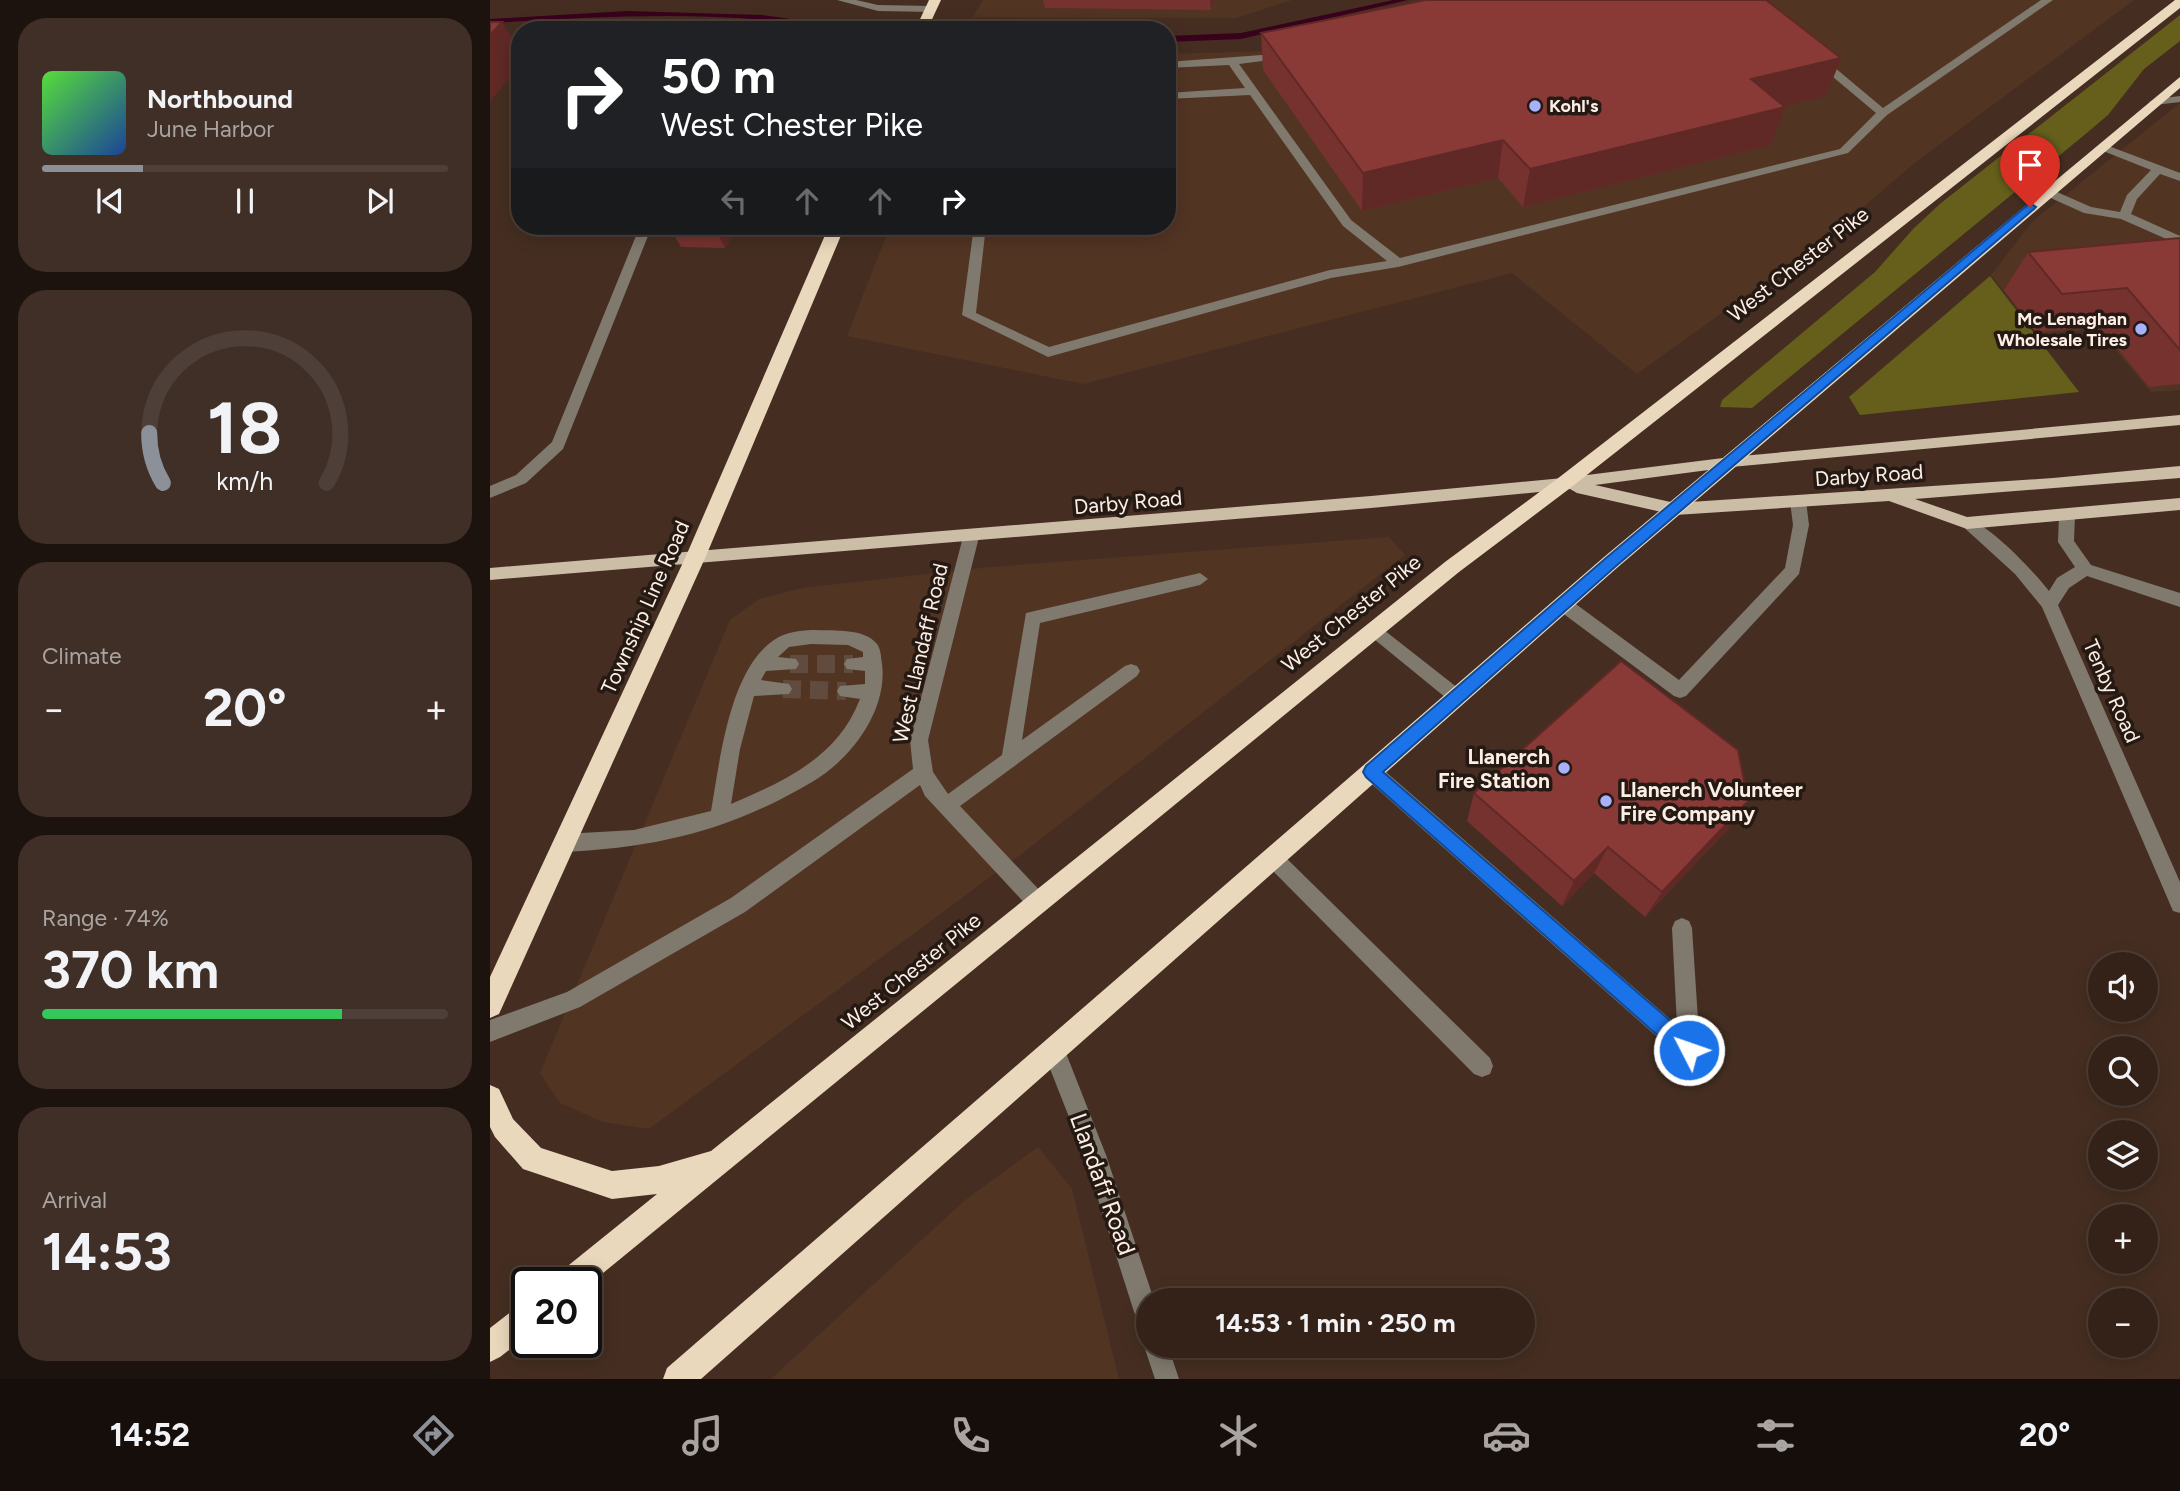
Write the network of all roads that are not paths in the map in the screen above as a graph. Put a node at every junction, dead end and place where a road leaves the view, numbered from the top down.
1 (842, 0) edge
2 (2048, 0) edge
3 (2180, 2) edge
4 (933, 4) edge
5 (925, 21) edge
6 (1293, 54) edge
7 (1813, 55) edge
8 (1232, 62) junction
9 (1176, 65) edge
10 (2180, 81) edge
11 (1252, 91) junction
12 (1176, 95) edge
13 (2180, 99) edge
14 (2155, 102) junction
15 (1883, 113) junction
16 (2102, 147) junction
17 (2158, 169) junction
18 (2180, 177) edge
19 (2048, 192) junction
20 (2124, 216) junction
21 (642, 235) edge
22 (833, 235) edge
23 (979, 235) edge
24 (2180, 241) edge
25 (1398, 263) junction
26 (2180, 420) edge
27 (1731, 462) junction
28 (2180, 472) edge
29 (1563, 484) junction
30 (490, 492) edge
31 (1885, 495) junction
32 (1798, 501) junction
33 (2180, 504) edge
34 (1675, 509) junction
35 (2067, 515) junction
36 (1967, 523) junction
37 (971, 537) junction
38 (696, 556) junction
39 (2085, 569) junction
40 (490, 574) edge
41 (1200, 579) dead end
42 (2180, 600) edge
43 (1563, 604) junction
44 (2049, 604) junction
45 (1375, 631) junction
46 (761, 664) junction
47 (790, 664) tunnel mouth
48 (1131, 671) dead end
49 (750, 689) junction
50 (783, 690) tunnel mouth
51 (846, 691) tunnel mouth
52 (870, 692) junction
53 (1457, 697) junction
54 (1010, 760) junction
55 (1371, 772) junction
56 (922, 773) junction
57 (947, 805) junction
58 (720, 816) junction
59 (564, 843) junction
60 (1273, 858) junction
61 (1038, 903) junction
62 (2180, 904) edge
63 (1682, 928) dead end
64 (490, 1005) edge
65 (490, 1031) edge
66 (1054, 1051) junction
67 (1482, 1066) dead end
68 (490, 1098) edge
69 (721, 1160) junction
70 (589, 1267) edge
71 (1138, 1288) edge
72 (511, 1330) edge
73 (490, 1346) edge
74 (1160, 1358) edge
75 (678, 1379) edge
76 (1167, 1379) edge

1 - 4 street
2 - 15 street
3 - 29 highway, West Chester Pike
4 - 5 highway
6 - 8 street
7 - 15 street
8 - 9 street
8 - 11 street
10 - 14 highway
11 - 12 street
11 - 25 street
13 - 14 street
14 - 16 highway
15 - 25 street
16 - 17 street
16 - 19 highway
17 - 18 street
17 - 20 street
19 - 20 street
19 - 27 highway
20 - 24 street
21 - 30 street
22 - 38 highway, Township Line Road
23 - 25 street
26 - 27 main road, Darby Road
27 - 29 main road, Darby Road
27 - 34 highway
28 - 31 main road, Darby Road
29 - 34 main road, Darby Road
29 - 37 main road, Darby Road
29 - 45 highway, West Chester Pike
31 - 32 main road, Darby Road
31 - 36 main road
32 - 34 main road, Darby Road
32 - 43 street
33 - 35 main road
34 - 43 highway
35 - 36 main road
35 - 39 street
36 - 44 street, Tenby Road
37 - 38 main road, Darby Road
37 - 56 street, West Llandaff Road
38 - 40 main road, Darby Road
38 - 59 highway, Township Line Road
39 - 42 street
39 - 44 street
41 - 54 street
43 - 53 highway
44 - 62 street, Tenby Road
45 - 53 street
45 - 61 highway, West Chester Pike
46 - 47 street
46 - 49 street
46 - 52 street
48 - 54 street
49 - 50 street
49 - 58 street
51 - 52 street
52 - 58 street
53 - 55 highway
54 - 57 street
55 - 60 highway
55 - 63 street
56 - 57 street, West Llandaff Road
56 - 65 street
57 - 61 street, West Llandaff Road
58 - 59 street
59 - 64 highway, Township Line Road
60 - 66 highway
60 - 67 street
61 - 69 highway, West Chester Pike
66 - 71 street, Llandaff Road
66 - 75 highway
68 - 69 highway
69 - 70 highway, West Chester Pike
72 - 73 highway
74 - 76 street

